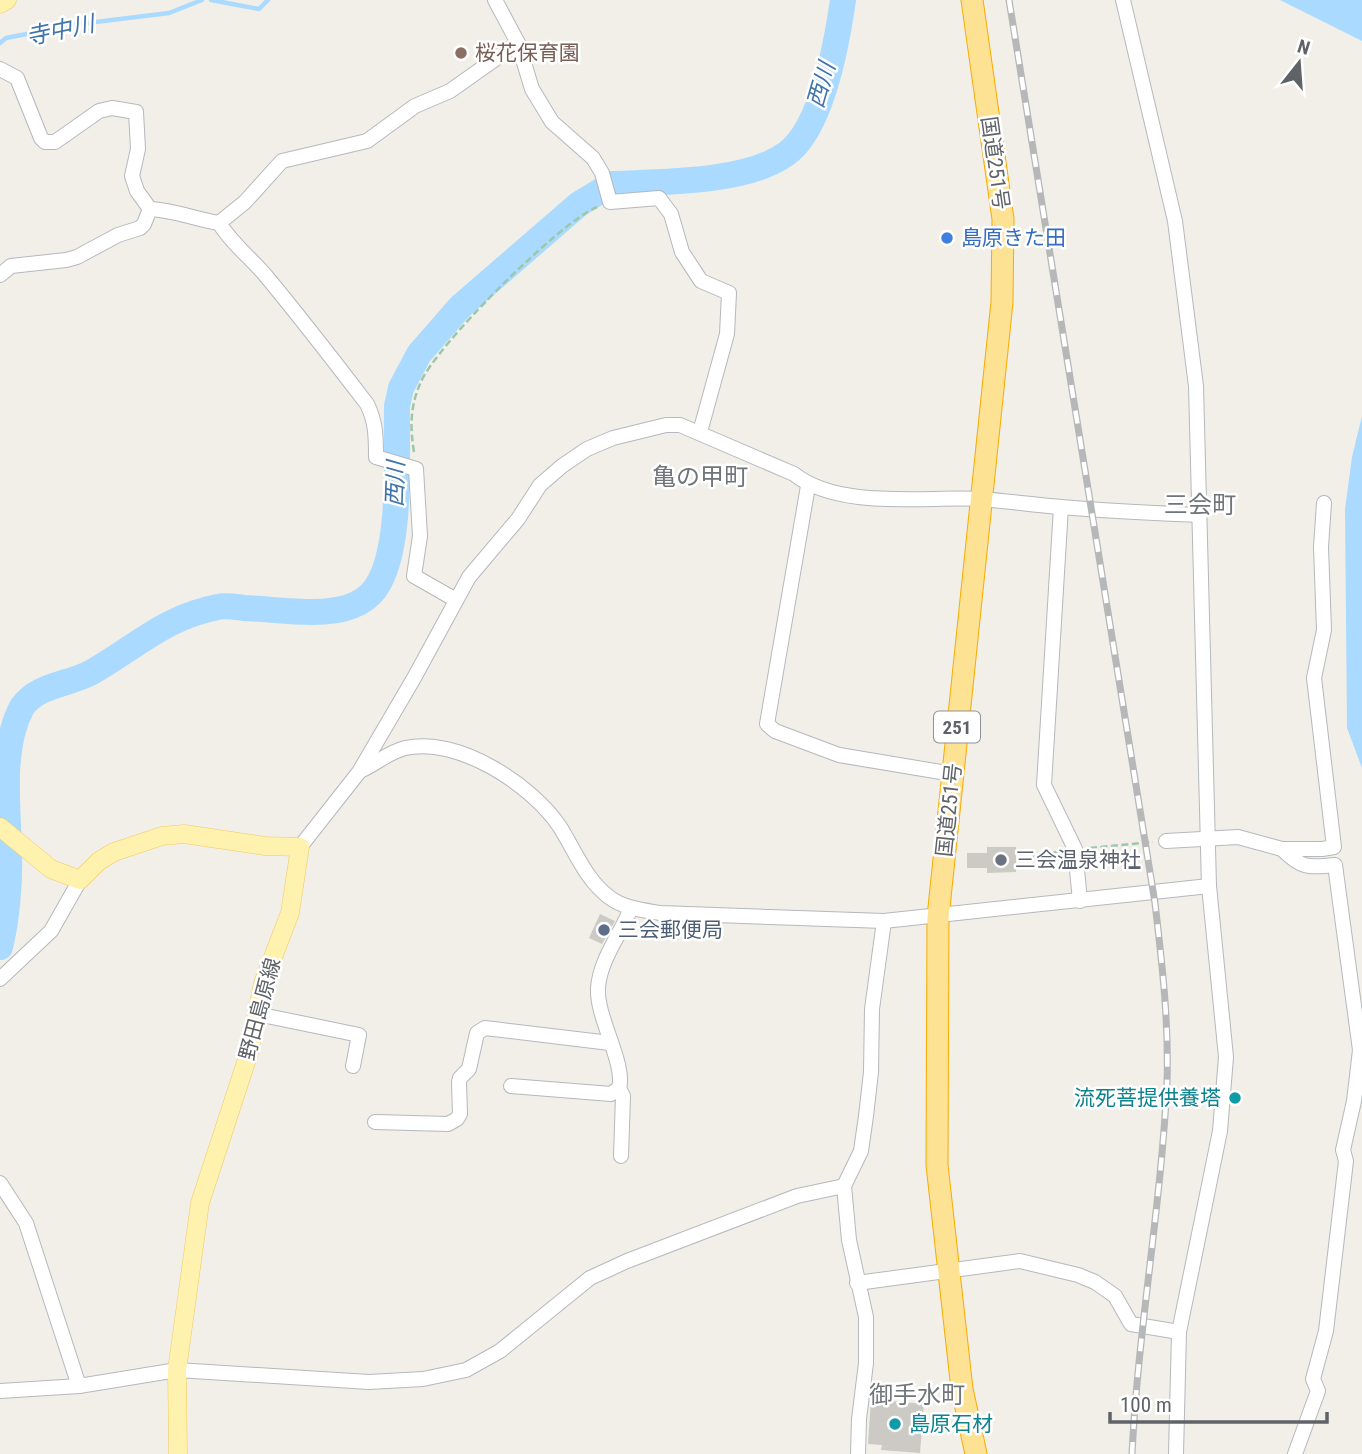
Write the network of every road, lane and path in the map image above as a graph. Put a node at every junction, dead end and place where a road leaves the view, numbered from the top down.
1 (7, 0) edge
2 (495, 0) edge
3 (972, 0) edge
4 (1123, 0) edge
5 (0, 4) edge
6 (518, 43) junction
7 (0, 69) edge
8 (609, 200) junction
9 (150, 209) junction
10 (219, 223) junction
11 (0, 275) edge
12 (700, 432) junction
13 (414, 469) junction
14 (808, 486) junction
15 (981, 499) junction
16 (1324, 503) dead end
17 (1060, 507) junction
18 (1200, 515) junction
19 (456, 600) junction
20 (359, 772) junction
21 (953, 774) junction
22 (0, 827) edge
23 (1208, 838) junction
24 (1166, 841) joint
25 (300, 847) junction
26 (1075, 849) junction
27 (1282, 849) junction
28 (1058, 852) dead end
29 (1021, 859) dead end
30 (80, 880) junction
31 (1209, 886) junction
32 (1080, 901) junction
33 (631, 908) junction
34 (938, 917) junction
35 (884, 921) junction
36 (0, 979) edge
37 (257, 1014) junction
38 (610, 1043) junction
39 (353, 1066) dead end
40 (511, 1086) dead end
41 (619, 1087) junction
42 (375, 1122) dead end
43 (621, 1156) dead end
44 (0, 1183) edge
45 (844, 1186) junction
46 (950, 1272) junction
47 (857, 1283) junction
48 (1179, 1332) junction
49 (177, 1370) junction
50 (79, 1386) junction
51 (0, 1391) edge
52 (178, 1454) edge
53 (858, 1454) edge
54 (976, 1454) edge
55 (1176, 1454) edge
56 (1295, 1454) edge

1 - 5 main road
2 - 6 street
3 - 15 highway, 国道251号 / 251
4 - 18 street
6 - 8 street
6 - 10 street
7 - 9 street
8 - 12 street
8 - 13 path
9 - 10 street
9 - 11 street
10 - 13 street
12 - 14 street
12 - 19 street
13 - 19 street
14 - 15 street
14 - 21 street
15 - 17 street
15 - 21 highway, 国道251号 / 251
16 - 27 street
17 - 18 street
17 - 26 street
18 - 23 street
19 - 20 street
20 - 25 street
20 - 33 street
21 - 34 highway, 国道251号 / 251
22 - 30 main road
23 - 24 street
23 - 27 street
23 - 31 street
24 - 26 path
25 - 30 main road
25 - 37 main road, 野田島原線
26 - 32 street
27 - 56 street
28 - 29 path
30 - 36 street
31 - 32 street
31 - 48 street
32 - 34 street
33 - 35 street
33 - 38 street
34 - 35 street
34 - 46 highway, 国道251号 / 251
35 - 45 street
37 - 39 street
37 - 49 main road, 野田島原線
38 - 41 street
38 - 42 street
40 - 41 street
41 - 43 street
44 - 50 street
45 - 47 street
45 - 49 street
46 - 47 street
46 - 48 street
46 - 54 highway, 国道251号 / 251
47 - 53 street
48 - 55 street
49 - 50 street
49 - 52 main road, 野田島原線
50 - 51 street

